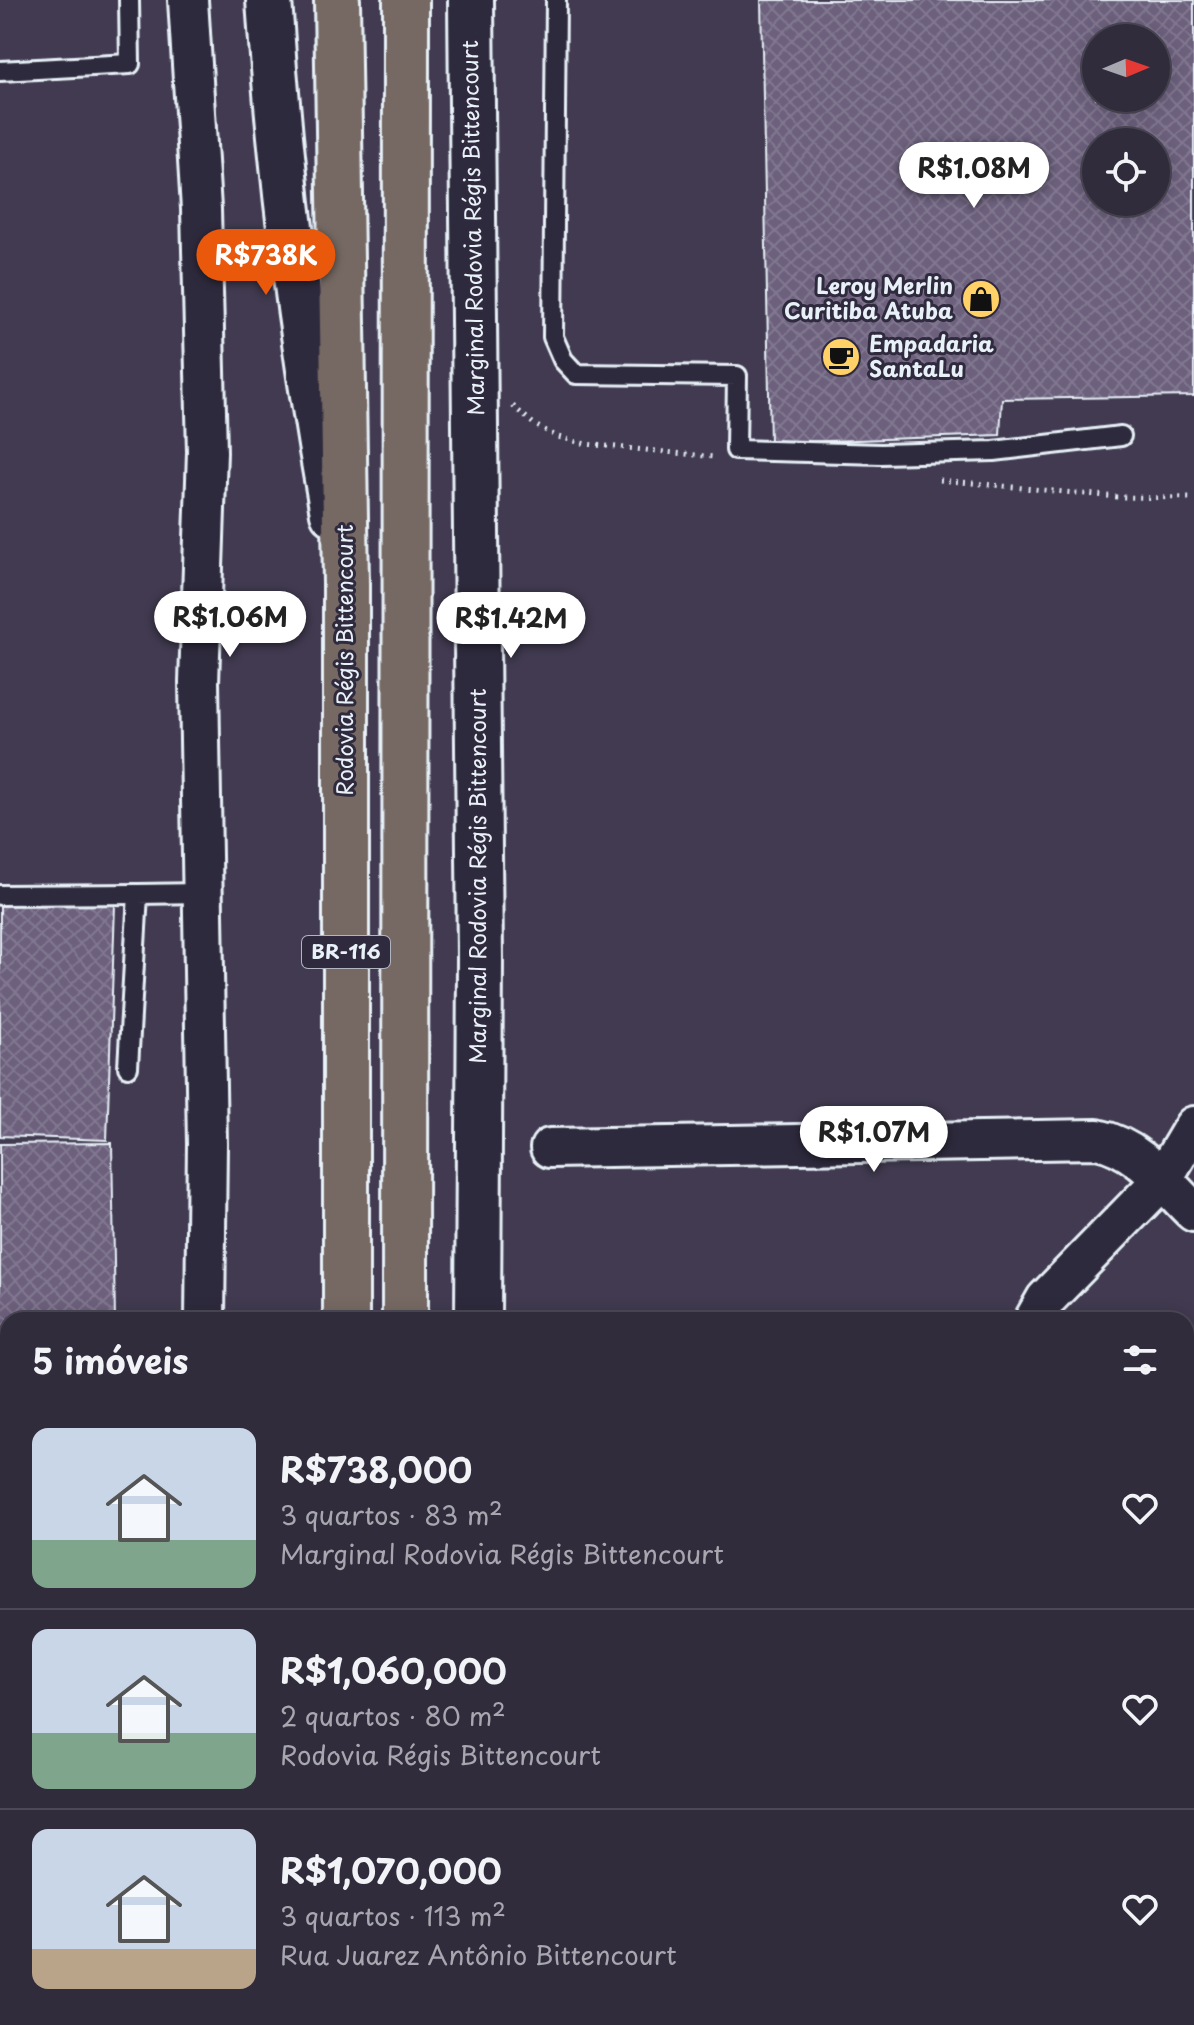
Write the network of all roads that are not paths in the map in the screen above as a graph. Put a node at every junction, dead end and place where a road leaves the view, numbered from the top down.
1 (129, 0) edge
2 (188, 0) edge
3 (269, 0) edge
4 (337, 0) edge
5 (406, 0) edge
6 (471, 0) edge
7 (556, 0) edge
8 (0, 71) edge
9 (1121, 436) dead end
10 (346, 584) junction
11 (203, 893) junction
12 (138, 894) junction
13 (0, 895) edge
14 (128, 1067) dead end
15 (1194, 1126) edge
16 (550, 1148) dead end
17 (1162, 1180) junction
18 (1194, 1212) edge
19 (205, 1312) edge
20 (346, 1312) edge
21 (405, 1312) edge
22 (478, 1312) edge
23 (1039, 1312) edge

1 - 8 lane
2 - 11 street
3 - 10 main road
4 - 10 highway, Rodovia Régis Bittencourt / BR-116
5 - 21 highway, BR-116
6 - 22 main road, Marginal Rodovia Régis Bittencourt
7 - 9 lane
10 - 20 highway, Rodovia Régis Bittencourt / BR-116
11 - 12 lane
11 - 19 street
12 - 13 lane
12 - 14 lane
15 - 17 street
16 - 17 street
17 - 18 street
17 - 23 street

